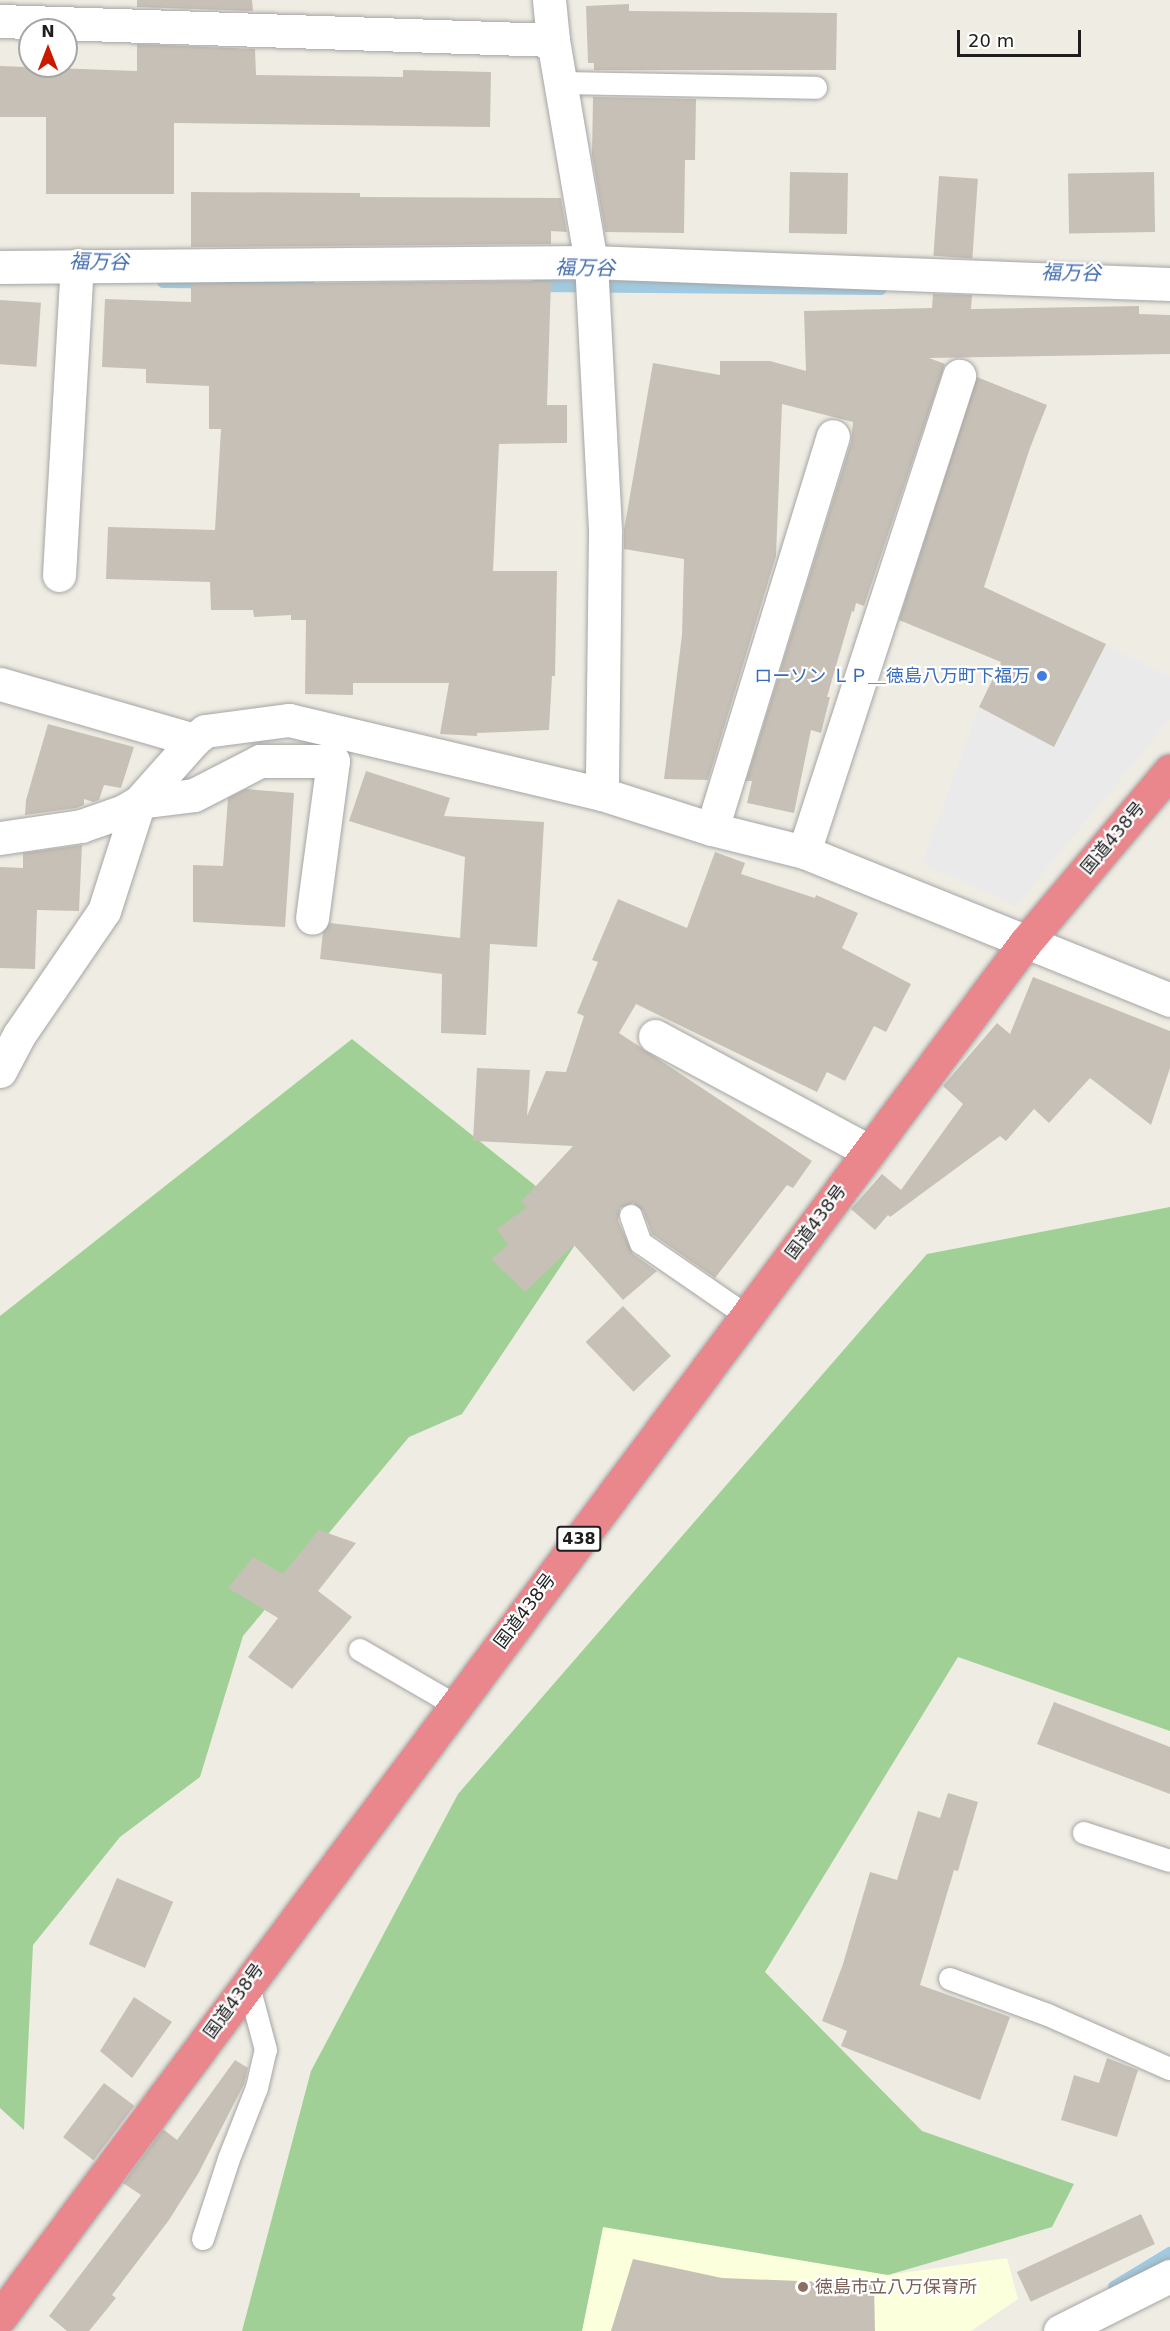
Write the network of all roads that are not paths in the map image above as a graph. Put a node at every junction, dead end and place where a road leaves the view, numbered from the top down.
1 (549, 0) edge
2 (0, 21) edge
3 (553, 40) junction
4 (561, 83) junction
5 (816, 88) dead end
6 (591, 262) junction
7 (77, 266) junction
8 (0, 267) edge
9 (1170, 284) edge
10 (959, 376) dead end
11 (833, 435) dead end
12 (59, 575) dead end
13 (0, 684) edge
14 (194, 740) junction
15 (1170, 771) edge
16 (602, 794) junction
17 (139, 802) junction
18 (712, 829) junction
19 (0, 838) edge
20 (804, 852) junction
21 (312, 918) dead end
22 (1025, 943) junction
23 (1170, 1000) edge
24 (655, 1036) dead end
25 (0, 1071) edge
26 (869, 1151) junction
27 (631, 1216) dead end
28 (747, 1316) junction
29 (360, 1650) dead end
30 (455, 1705) junction
31 (1084, 1833) dead end
32 (1170, 1861) edge
33 (950, 1979) dead end
34 (248, 1983) junction
35 (1170, 2069) edge
36 (203, 2239) dead end
37 (1170, 2276) edge
38 (0, 2317) edge
39 (1060, 2331) edge

1 - 3 street
2 - 3 street
3 - 4 street
4 - 5 lane
4 - 6 street
6 - 7 street
6 - 9 street
6 - 16 street
7 - 8 street
7 - 12 street
10 - 20 street
11 - 18 street
13 - 14 street
14 - 16 street
14 - 17 street
15 - 22 highway, 国道438号 / 438
16 - 18 street
17 - 19 street
17 - 21 street
17 - 25 street
18 - 20 street
20 - 22 street
22 - 23 street
22 - 26 highway, 国道438号 / 438
24 - 26 street
26 - 28 highway, 国道438号 / 438
27 - 28 lane
28 - 30 highway, 国道438号 / 438
29 - 30 lane
30 - 34 highway, 国道438号 / 438
31 - 32 lane
33 - 35 lane
34 - 36 lane
34 - 38 highway, 国道438号 / 438
37 - 39 street

